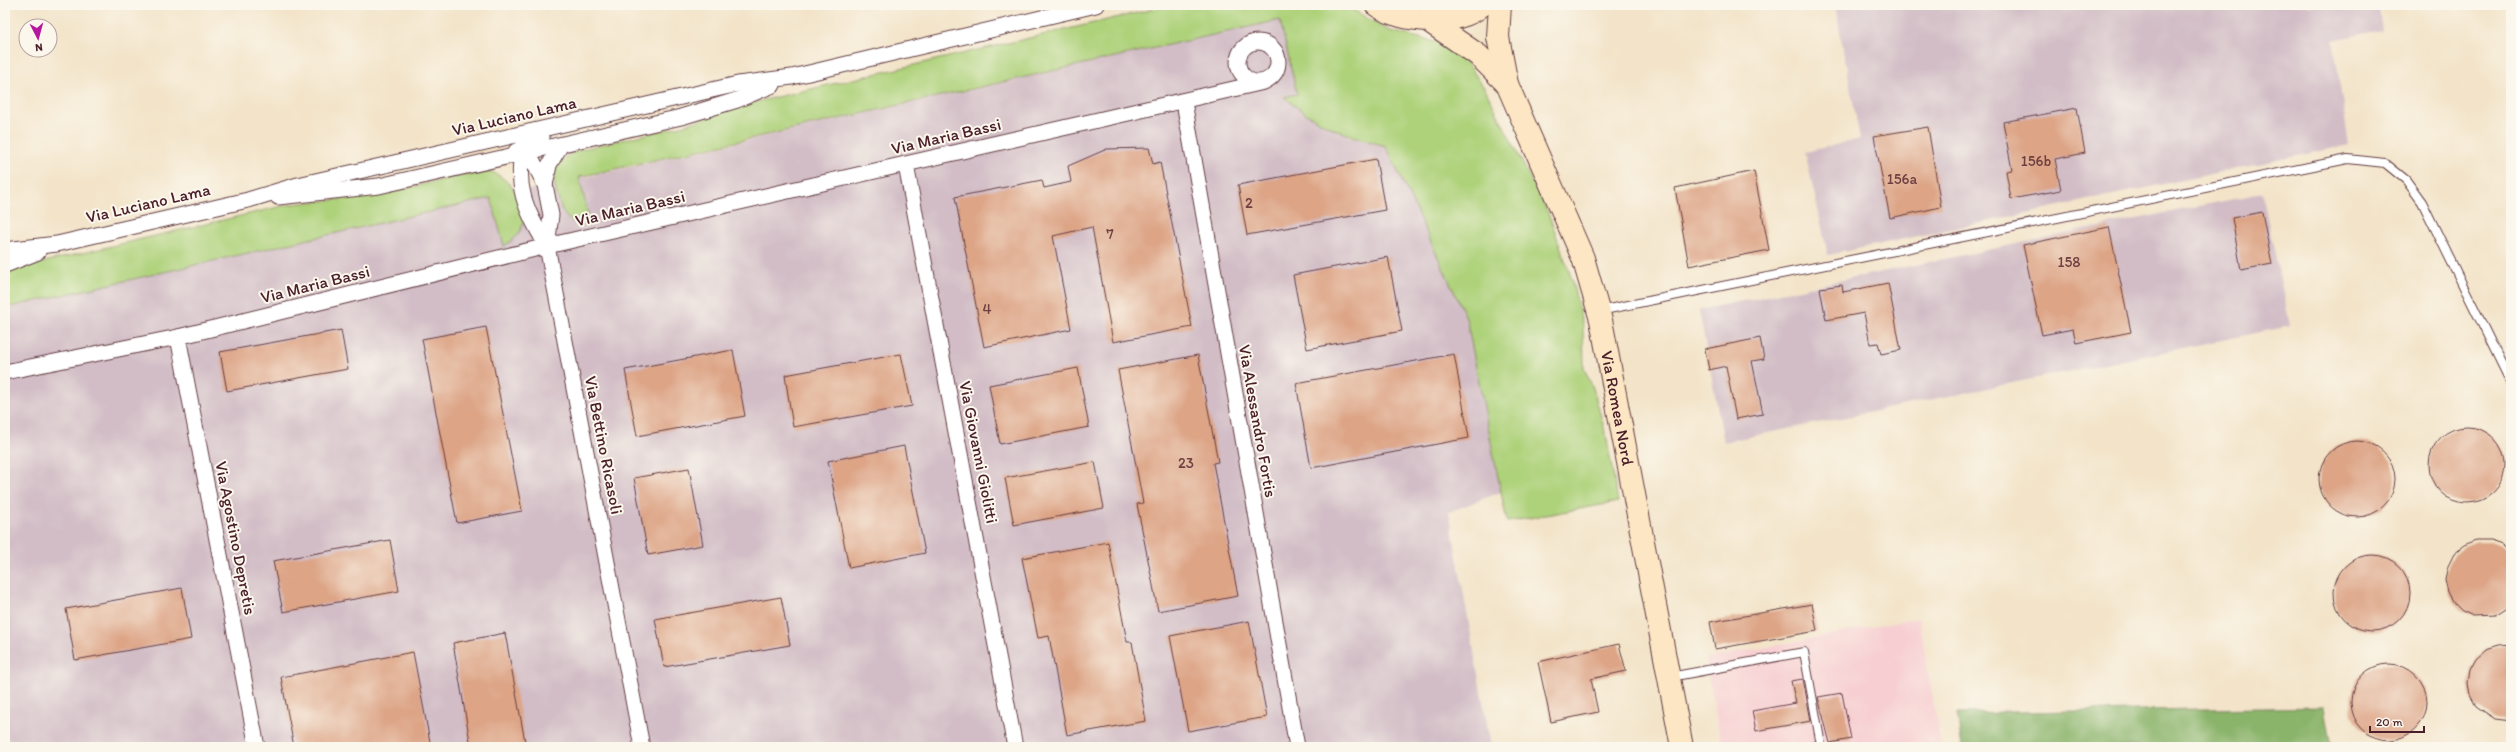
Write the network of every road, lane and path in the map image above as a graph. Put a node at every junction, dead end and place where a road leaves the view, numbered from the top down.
1 (1096, 5) edge
2 (1376, 5) edge
3 (1482, 5) edge
4 (1500, 5) edge
5 (1430, 22) junction
6 (792, 77) junction
7 (1264, 82) dead end
8 (1507, 84) junction
9 (669, 100) junction
10 (1184, 102) junction
11 (561, 145) junction
12 (521, 154) junction
13 (488, 161) junction
14 (906, 165) junction
15 (368, 169) junction
16 (545, 185) junction
17 (522, 190) junction
18 (248, 200) junction
19 (57, 244) junction
20 (547, 246) junction
21 (5, 250) edge
22 (5, 265) edge
23 (1598, 311) junction
24 (178, 337) junction
25 (5, 372) edge
26 (2511, 383) edge
27 (1669, 678) junction
28 (257, 747) edge
29 (642, 747) edge
30 (1015, 747) edge
31 (1297, 747) edge
32 (1682, 747) edge
33 (1812, 747) edge

1 - 6 street, Via Luciano Lama
2 - 5 main road
3 - 5 main road
4 - 8 main road, Via Romea Nord
5 - 8 main road, Via Romea Nord
6 - 9 street, Via Luciano Lama
6 - 11 street, Via Luciano Lama
7 - 10 street, Via Maria Bassi
8 - 23 main road, Via Romea Nord
9 - 12 street, Via Luciano Lama
9 - 15 street, Via Luciano Lama
10 - 14 street, Via Maria Bassi
10 - 31 street, Via Alessandro Fortis
11 - 12 street, Via Luciano Lama
11 - 16 street
12 - 13 street, Via Luciano Lama
12 - 15 street, Via Luciano Lama
12 - 16 street
12 - 17 street, Via Bettino Ricasoli
13 - 17 street
13 - 18 street, Via Luciano Lama
14 - 20 street, Via Maria Bassi
14 - 30 street, Via Giovanni Giolitti
15 - 18 street, Via Luciano Lama
16 - 20 street
17 - 20 street, Via Bettino Ricasoli
18 - 19 street, Via Luciano Lama
19 - 21 street, Via Luciano Lama
19 - 22 street, Via Luciano Lama
20 - 24 street, Via Maria Bassi
20 - 29 street, Via Bettino Ricasoli
23 - 26 lane
23 - 27 main road, Via Romea Nord
24 - 25 street, Via Maria Bassi
24 - 28 street, Via Agostino Depretis
27 - 32 main road, Via Romea Nord
27 - 33 lane

